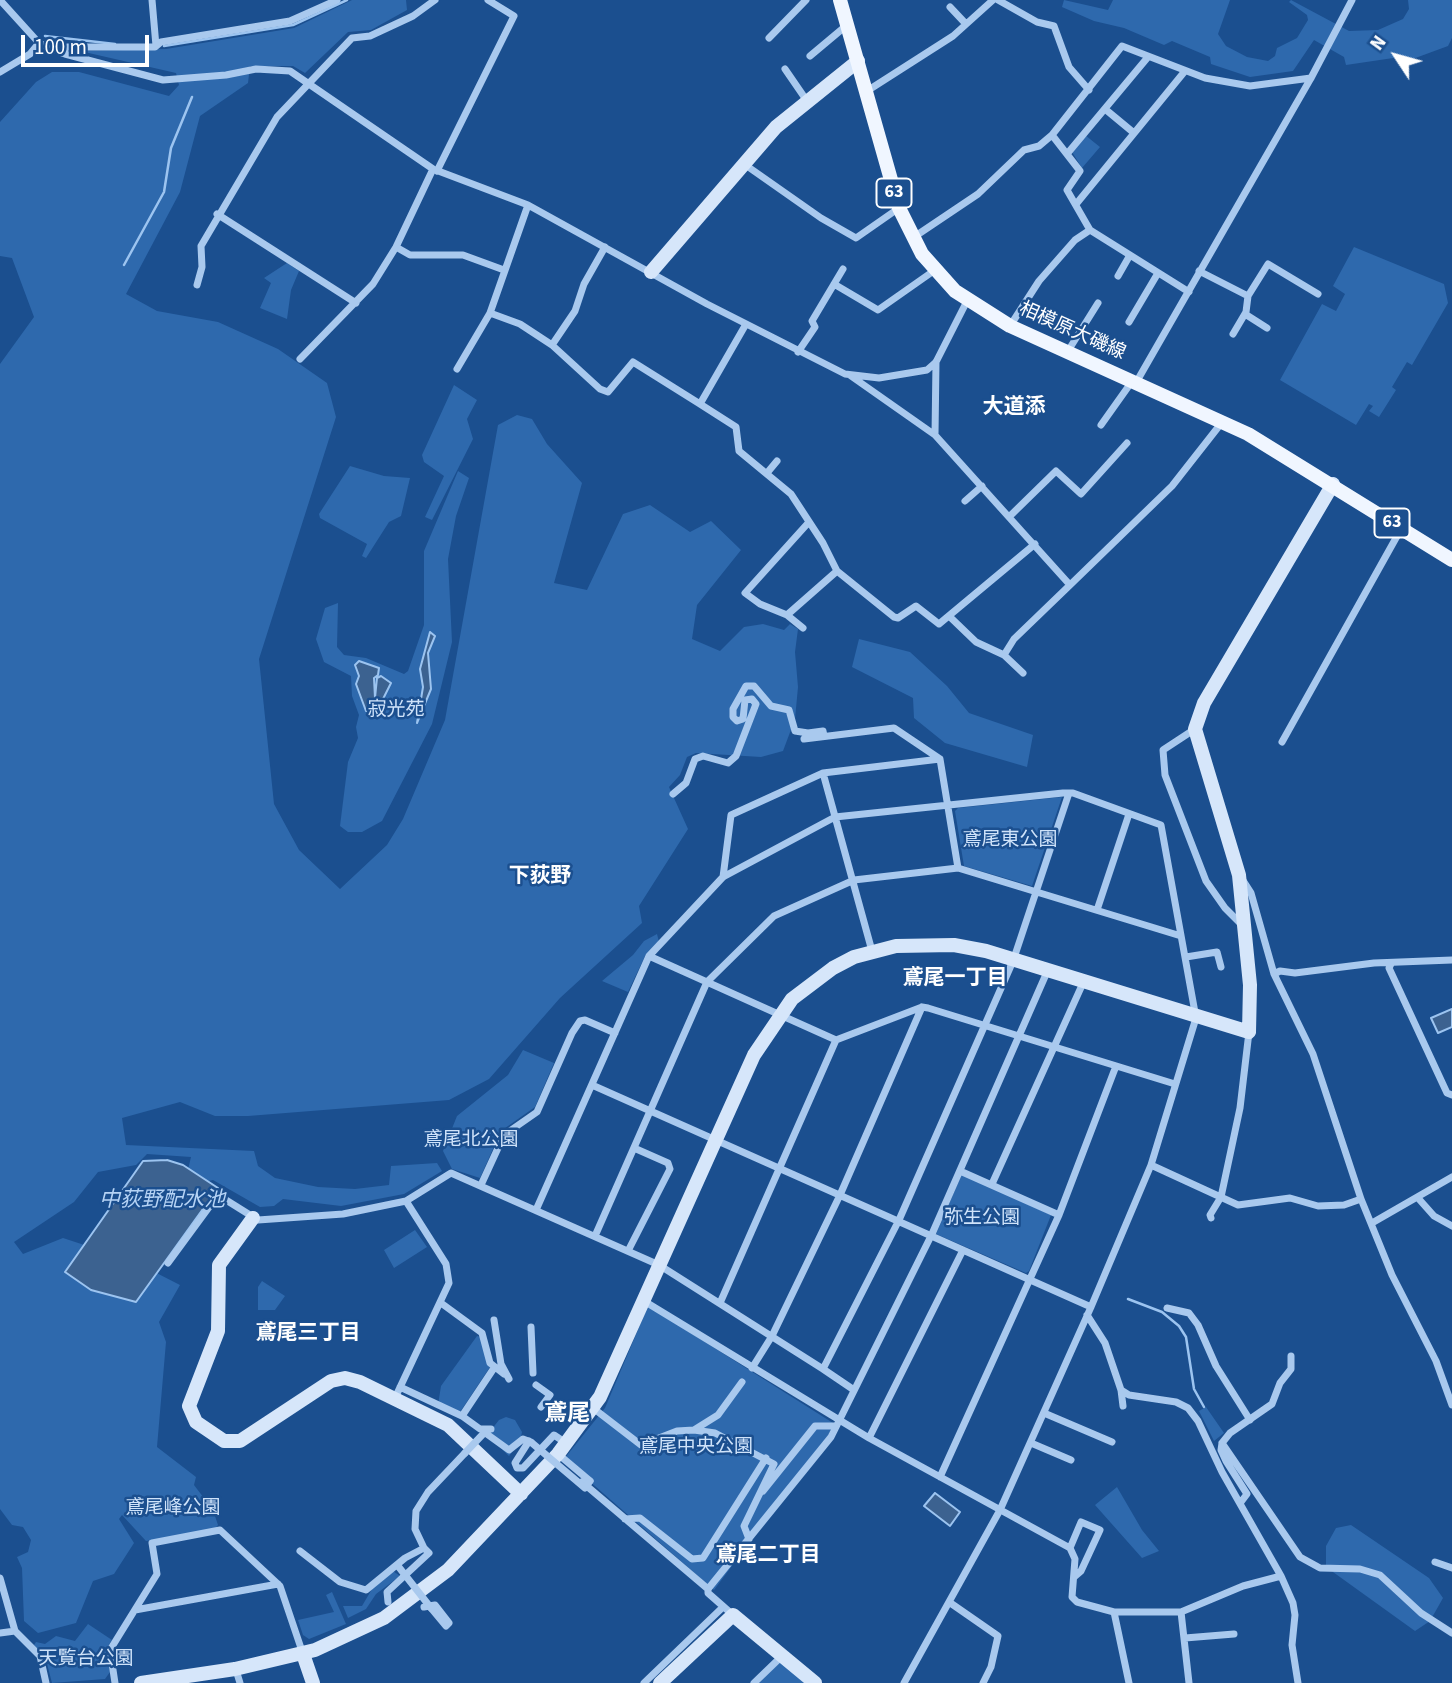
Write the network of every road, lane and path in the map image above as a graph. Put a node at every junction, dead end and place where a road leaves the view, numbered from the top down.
1 (0, 0) edge
2 (152, 0) edge
3 (337, 0) edge
4 (435, 0) edge
5 (488, 0) edge
6 (806, 0) edge
7 (841, 0) edge
8 (993, 0) edge
9 (998, 0) edge
10 (1352, 0) edge
11 (950, 6) dead end
12 (848, 24) junction
13 (965, 24) junction
14 (769, 38) dead end
15 (39, 43) junction
16 (156, 46) junction
17 (812, 50) dead end
18 (62, 53) junction
19 (1148, 57) junction
20 (858, 61) junction
21 (785, 69) dead end
22 (1185, 71) junction
23 (0, 72) edge
24 (1311, 78) junction
25 (309, 86) junction
26 (1088, 90) junction
27 (867, 91) junction
28 (807, 101) junction
29 (1105, 109) junction
30 (1134, 133) junction
31 (1052, 135) junction
32 (1067, 154) junction
33 (744, 164) junction
34 (435, 170) junction
35 (1077, 203) junction
36 (528, 205) junction
37 (899, 208) junction
38 (217, 214) junction
39 (1090, 230) junction
40 (913, 237) junction
41 (396, 247) junction
42 (606, 247) junction
43 (1130, 255) junction
44 (843, 269) dead end
45 (504, 270) junction
46 (935, 270) junction
47 (1199, 271) junction
48 (651, 272) junction
49 (1158, 273) junction
50 (1118, 276) dead end
51 (834, 284) junction
52 (197, 285) dead end
53 (1189, 292) junction
54 (1318, 294) dead end
55 (1248, 296) junction
56 (967, 301) junction
57 (356, 303) junction
58 (1098, 303) dead end
59 (490, 313) junction
60 (1245, 314) junction
61 (1129, 322) dead end
62 (746, 324) junction
63 (1010, 326) junction
64 (1267, 328) dead end
65 (1233, 334) dead end
66 (551, 345) junction
67 (1068, 351) junction
68 (798, 352) junction
69 (300, 359) dead end
70 (936, 362) junction
71 (457, 369) dead end
72 (851, 376) junction
73 (1135, 380) junction
74 (700, 404) junction
75 (1224, 421) junction
76 (1105, 423) dead end
77 (935, 435) junction
78 (1127, 448) dead end
79 (777, 461) dead end
80 (767, 473) junction
81 (1334, 484) junction
82 (982, 486) junction
83 (965, 500) dead end
84 (1010, 516) junction
85 (809, 522) junction
86 (1402, 528) junction
87 (1035, 544) junction
88 (1452, 560) edge
89 (837, 571) junction
90 (1070, 585) junction
91 (787, 615) junction
92 (949, 616) junction
93 (803, 628) dead end
94 (1004, 655) junction
95 (1024, 673) dead end
96 (1195, 729) junction
97 (1282, 742) dead end
98 (940, 759) junction
99 (823, 773) junction
100 (1069, 793) junction
101 (673, 794) dead end
102 (949, 804) junction
103 (1129, 814) junction
104 (835, 817) junction
105 (958, 868) junction
106 (1239, 875) junction
107 (723, 877) junction
108 (854, 880) junction
109 (1037, 892) junction
110 (1097, 910) junction
111 (1245, 928) junction
112 (1181, 936) junction
113 (872, 951) junction
114 (649, 956) junction
115 (1186, 957) junction
116 (1452, 960) edge
117 (1013, 961) junction
118 (1391, 964) junction
119 (1222, 967) dead end
120 (1047, 972) junction
121 (1275, 974) junction
122 (707, 982) junction
123 (1083, 983) junction
124 (922, 1007) junction
125 (779, 1015) junction
126 (1196, 1018) junction
127 (985, 1026) junction
128 (1249, 1032) junction
129 (615, 1033) junction
130 (1018, 1037) junction
131 (836, 1040) junction
132 (1053, 1048) junction
133 (1116, 1066) junction
134 (1175, 1084) junction
135 (592, 1085) junction
136 (1452, 1095) edge
137 (651, 1111) junction
138 (716, 1141) junction
139 (635, 1148) junction
140 (1151, 1165) junction
141 (780, 1168) junction
142 (960, 1171) junction
143 (1452, 1177) edge
144 (992, 1184) junction
145 (481, 1185) junction
146 (840, 1195) junction
147 (1221, 1197) junction
148 (1418, 1198) junction
149 (1361, 1199) junction
150 (406, 1201) junction
151 (536, 1210) junction
152 (1059, 1215) junction
153 (253, 1218) junction
154 (1211, 1218) dead end
155 (899, 1220) junction
156 (1372, 1223) junction
157 (1452, 1226) edge
158 (932, 1234) junction
159 (595, 1236) junction
160 (963, 1250) junction
161 (628, 1251) junction
162 (168, 1263) dead end
163 (659, 1265) junction
164 (1030, 1279) junction
165 (644, 1301) junction
166 (441, 1303) junction
167 (720, 1303) junction
168 (1091, 1307) junction
169 (1167, 1308) dead end
170 (1087, 1315) junction
171 (494, 1320) dead end
172 (531, 1327) dead end
173 (772, 1336) junction
174 (1291, 1356) dead end
175 (494, 1368) junction
176 (752, 1368) junction
177 (823, 1369) junction
178 (533, 1373) dead end
179 (742, 1382) dead end
180 (536, 1385) dead end
181 (854, 1390) junction
182 (1121, 1390) junction
183 (397, 1393) junction
184 (1452, 1405) edge
185 (1123, 1406) dead end
186 (541, 1407) dead end
187 (592, 1407) junction
188 (1044, 1413) junction
189 (462, 1416) junction
190 (1250, 1420) junction
191 (837, 1424) junction
192 (694, 1430) junction
193 (487, 1431) junction
194 (869, 1438) junction
195 (560, 1439) dead end
196 (530, 1442) junction
197 (1112, 1442) dead end
198 (1031, 1443) junction
199 (1222, 1443) junction
200 (556, 1456) junction
201 (766, 1458) junction
202 (1071, 1460) dead end
203 (940, 1477) junction
204 (760, 1493) junction
205 (521, 1494) junction
206 (1241, 1502) junction
207 (1000, 1510) junction
208 (625, 1519) junction
209 (749, 1539) junction
210 (424, 1548) junction
211 (1070, 1548) junction
212 (300, 1551) dead end
213 (1435, 1562) dead end
214 (398, 1566) junction
215 (1452, 1568) edge
216 (1281, 1576) junction
217 (1073, 1577) junction
218 (0, 1578) edge
219 (278, 1584) junction
220 (709, 1589) junction
221 (388, 1602) dead end
222 (949, 1602) junction
223 (428, 1607) dead end
224 (135, 1610) junction
225 (728, 1611) junction
226 (1114, 1612) junction
227 (1181, 1612) junction
228 (15, 1631) junction
229 (0, 1633) edge
230 (1452, 1633) edge
231 (1234, 1634) dead end
232 (1185, 1637) junction
233 (303, 1654) junction
234 (782, 1656) junction
235 (238, 1676) edge
236 (46, 1683) edge
237 (115, 1683) edge
238 (141, 1683) edge
239 (313, 1683) edge
240 (644, 1683) edge
241 (660, 1683) edge
242 (754, 1683) edge
243 (815, 1683) edge
244 (904, 1683) edge
245 (984, 1683) edge
246 (1129, 1683) edge
247 (1189, 1683) edge
248 (1298, 1683) edge

1 - 15 street
2 - 16 street
3 - 16 street
4 - 25 street
5 - 34 street
6 - 14 street
7 - 12 main road, 相模原大磯線 / 63
8 - 13 street
9 - 26 street
10 - 24 street
11 - 13 street
12 - 17 street
12 - 20 main road, 相模原大磯線 / 63
13 - 27 street
15 - 18 street
15 - 23 street
16 - 18 street
18 - 25 street
19 - 22 street
19 - 26 street
19 - 29 street
20 - 27 main road, 相模原大磯線 / 63
20 - 28 street
21 - 28 street
22 - 24 street
22 - 30 street
24 - 47 street
25 - 34 street
25 - 38 street
26 - 31 street
27 - 37 main road, 相模原大磯線 / 63
28 - 33 street
29 - 30 street
29 - 32 street
30 - 35 street
31 - 32 street
31 - 40 street
32 - 35 street
33 - 37 street
33 - 48 street
34 - 36 street
34 - 41 street
35 - 39 street
36 - 42 street
36 - 45 street
37 - 40 main road, 相模原大磯線 / 63
38 - 52 street
38 - 57 street
39 - 43 street
39 - 63 street
40 - 46 main road, 相模原大磯線 / 63
41 - 45 street
41 - 57 street
42 - 48 street
42 - 66 street
43 - 49 street
43 - 50 street
44 - 51 street
45 - 59 street
46 - 51 street
46 - 56 main road, 相模原大磯線 / 63
47 - 53 street
47 - 55 street
48 - 62 street
49 - 53 street
49 - 61 street
51 - 68 street
53 - 73 street
54 - 55 street
55 - 60 street
56 - 63 main road, 相模原大磯線 / 63
56 - 70 street
57 - 69 street
58 - 67 street
59 - 66 street
59 - 71 street
60 - 64 street
60 - 65 street
62 - 68 street
62 - 74 street
63 - 67 main road, 相模原大磯線 / 63
66 - 74 street
67 - 73 main road, 相模原大磯線 / 63
68 - 72 street
70 - 72 street
70 - 77 street
72 - 77 street
73 - 75 main road, 相模原大磯線 / 63
73 - 76 street
74 - 80 street
75 - 81 main road, 相模原大磯線 / 63
75 - 90 street
77 - 82 street
78 - 84 street
79 - 80 street
80 - 85 street
81 - 86 main road, 相模原大磯線 / 63
81 - 96 street
82 - 83 street
82 - 84 street
84 - 87 street
85 - 89 street
85 - 91 street
86 - 88 main road, 相模原大磯線 / 63
86 - 97 street
87 - 90 street
87 - 92 street
89 - 91 street
89 - 92 street
90 - 94 street
91 - 93 street
92 - 94 street
94 - 95 street
96 - 106 street
96 - 111 street
98 - 99 street
98 - 101 street
98 - 102 street
99 - 104 street
99 - 107 street
100 - 102 street
100 - 103 street
100 - 109 street
102 - 104 street
102 - 105 street
103 - 110 street
103 - 112 street
104 - 107 street
104 - 108 street
105 - 108 street
105 - 109 street
106 - 111 street
106 - 121 street
107 - 114 street
108 - 113 street
108 - 122 street
109 - 110 street
109 - 117 street
110 - 112 street
111 - 128 street
112 - 115 street
113 - 117 street
113 - 125 street
114 - 122 street
114 - 129 street
115 - 119 street
115 - 126 street
116 - 118 street
117 - 120 street
117 - 127 street
118 - 121 street
118 - 136 street
120 - 123 street
120 - 130 street
121 - 149 street
122 - 125 street
122 - 137 street
123 - 126 street
123 - 132 street
124 - 127 street
124 - 131 street
124 - 146 street
125 - 131 street
125 - 138 street
126 - 128 street
126 - 134 street
127 - 130 street
127 - 155 street
128 - 147 street
129 - 135 street
129 - 145 street
130 - 132 street
130 - 142 street
131 - 141 street
132 - 133 street
132 - 144 street
133 - 134 street
133 - 152 street
134 - 140 street
135 - 137 street
135 - 151 street
137 - 138 street
137 - 139 street
138 - 141 street
138 - 163 street
139 - 159 street
139 - 161 street
140 - 147 street
140 - 168 street
141 - 146 street
141 - 167 street
142 - 144 street
142 - 158 street
143 - 148 street
144 - 152 street
145 - 150 street
145 - 151 street
146 - 155 street
146 - 173 street
147 - 149 street
147 - 154 street
148 - 156 street
148 - 157 street
149 - 156 street
150 - 153 street
150 - 166 street
151 - 159 street
152 - 164 street
153 - 162 street
153 - 183 street
155 - 158 street
155 - 177 street
156 - 184 street
158 - 160 street
158 - 181 street
159 - 161 street
160 - 164 street
160 - 194 street
161 - 163 street
163 - 165 street
163 - 167 street
164 - 168 street
164 - 203 street
165 - 176 street
165 - 187 street
166 - 175 street
166 - 183 street
167 - 173 street
168 - 170 street
169 - 190 street
170 - 182 street
170 - 188 street
171 - 175 street
172 - 178 street
173 - 176 street
173 - 177 street
174 - 190 street
175 - 189 street
176 - 191 street
177 - 181 street
179 - 192 street
180 - 186 street
181 - 191 street
182 - 185 street
182 - 206 street
183 - 189 street
183 - 205 street
187 - 192 street
187 - 200 street
188 - 197 street
188 - 198 street
189 - 193 street
190 - 199 street
191 - 194 street
191 - 204 street
191 - 209 street
192 - 201 street
193 - 196 street
193 - 210 street, bridge
194 - 203 street
195 - 196 street
196 - 200 street, bridge
198 - 202 street
198 - 207 street
199 - 206 street
199 - 230 street
200 - 205 street
200 - 208 street
201 - 204 street
201 - 208 street
203 - 207 street
204 - 209 street
205 - 233 street
206 - 216 street
207 - 211 street
207 - 222 street
208 - 220 street
209 - 220 street
210 - 214 street
210 - 221 street
211 - 217 street
211 - 217 street
212 - 214 street
213 - 215 street
214 - 223 street, bridge
216 - 227 street
216 - 248 street
217 - 226 street
218 - 228 street
219 - 224 street
219 - 224 street
219 - 233 street
220 - 225 street
222 - 244 street
222 - 245 street
224 - 237 street
225 - 234 street
225 - 240 street
225 - 241 street
226 - 227 street
226 - 246 street
227 - 232 street
228 - 229 street
228 - 236 street
231 - 232 street
232 - 247 street
233 - 235 street
233 - 239 street
234 - 242 street
234 - 243 street
235 - 238 street

